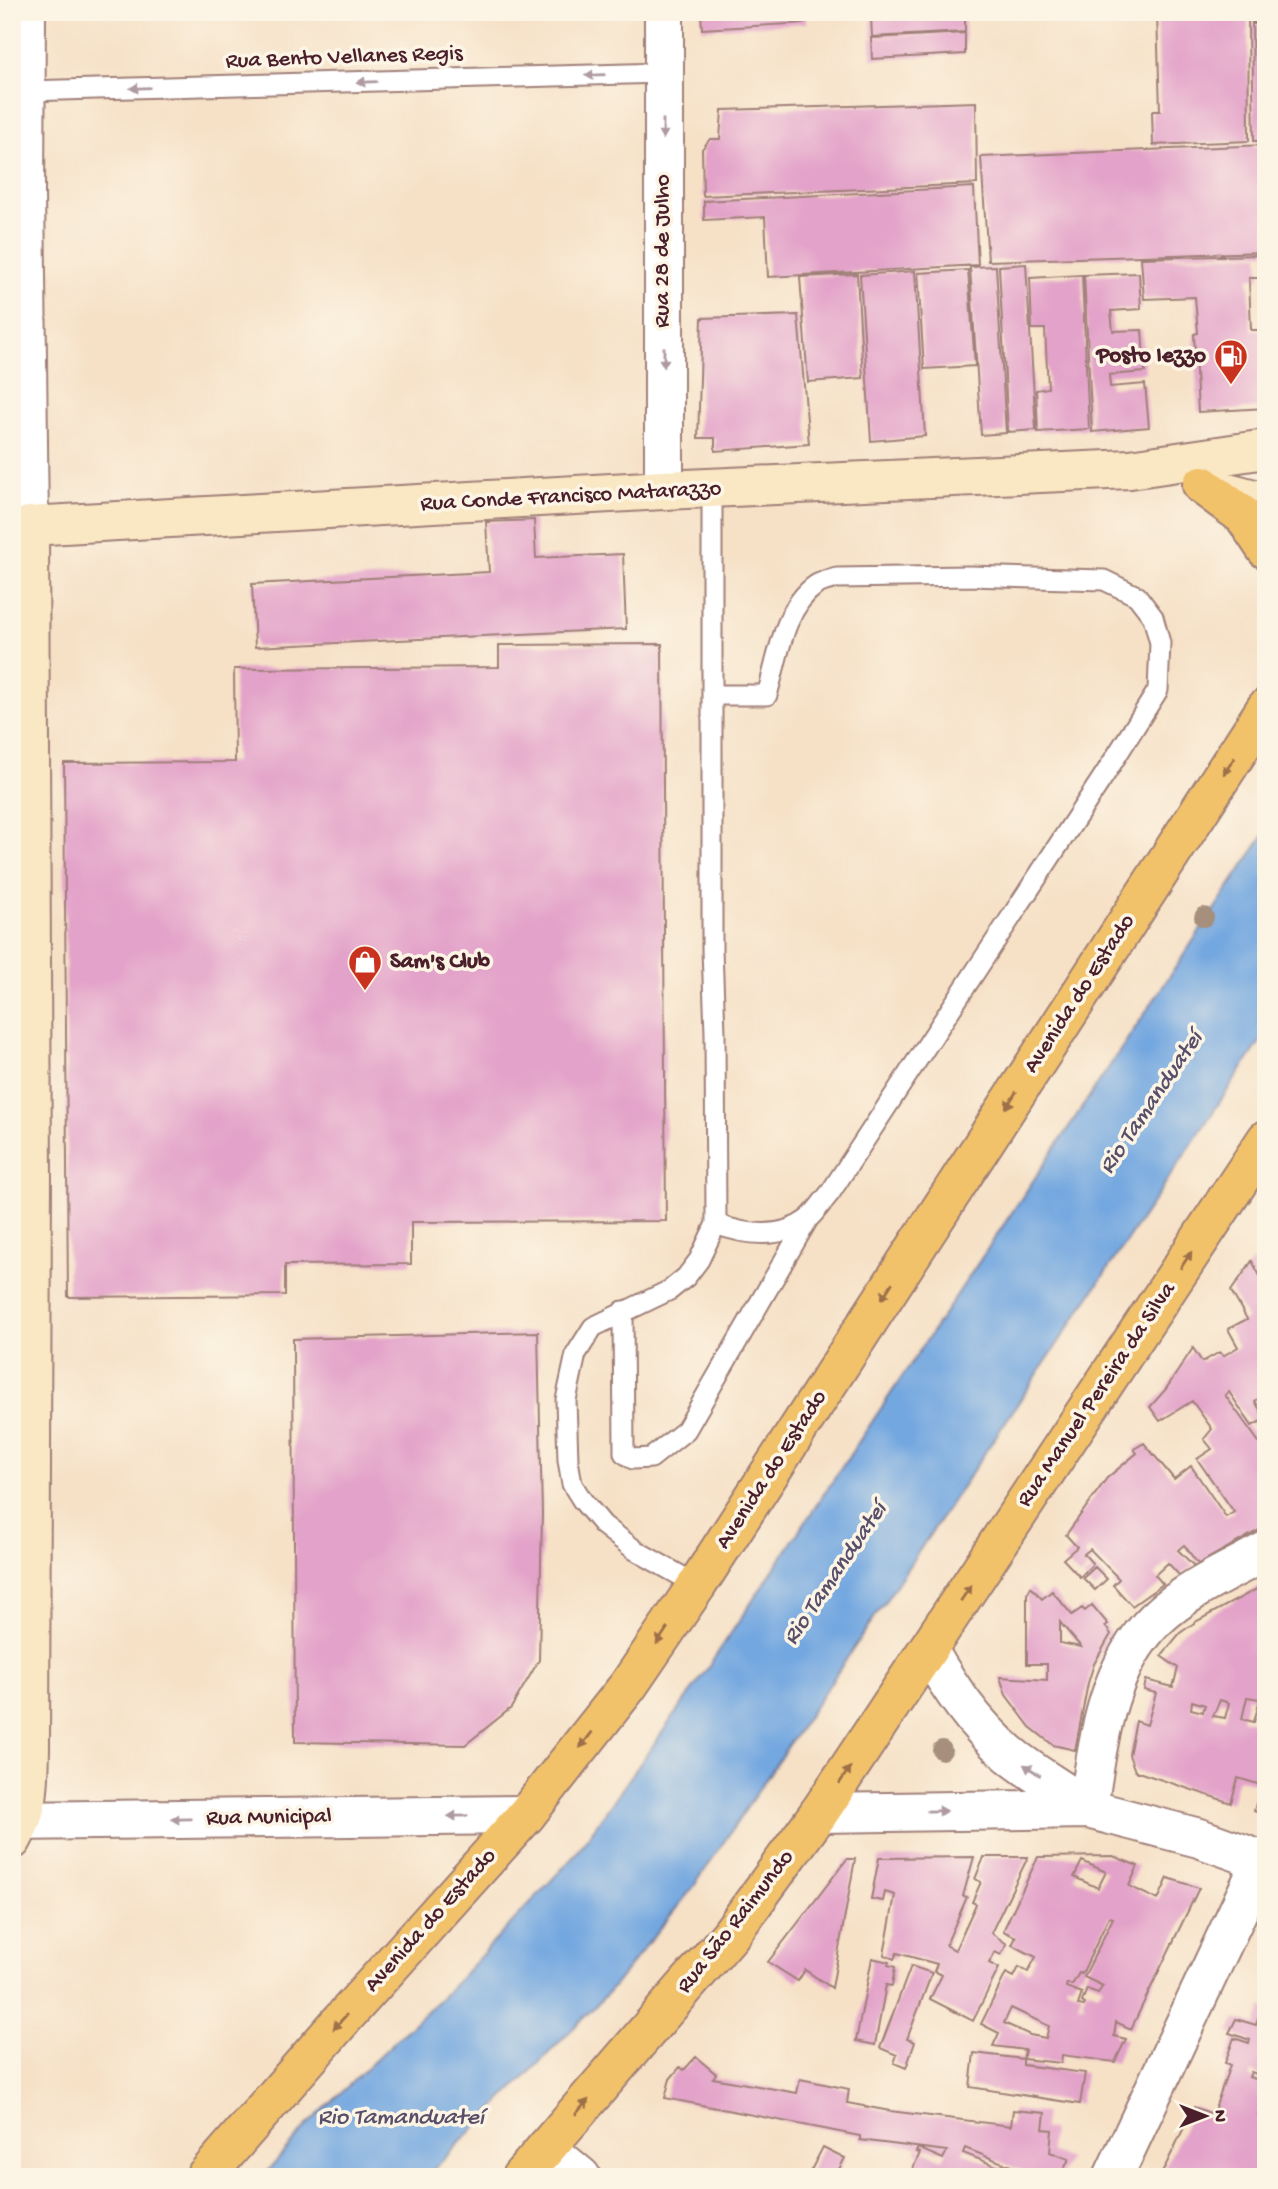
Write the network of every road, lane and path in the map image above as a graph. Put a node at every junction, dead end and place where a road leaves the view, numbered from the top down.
1 (26, 12) edge
2 (664, 12) edge
3 (663, 73) junction
4 (26, 91) junction
5 (19, 192) edge
6 (1266, 449) edge
7 (1130, 469) junction
8 (1202, 485) junction
9 (712, 489) junction
10 (664, 490) junction
11 (1266, 502) edge
12 (20, 527) edge
13 (1266, 550) edge
14 (712, 695) junction
15 (1266, 708) edge
16 (1266, 1140) edge
17 (22, 1178) edge
18 (808, 1219) junction
19 (716, 1224) junction
20 (623, 1311) junction
21 (1266, 1551) edge
22 (697, 1585) junction
23 (928, 1650) junction
24 (1088, 1809) junction
25 (819, 1813) junction
26 (526, 1815) junction
27 (16, 1827) edge
28 (1264, 1861) edge
29 (547, 2148) junction
30 (205, 2177) edge
31 (521, 2177) edge
32 (581, 2177) edge
33 (1113, 2177) edge

1 - 4 street
2 - 3 street, Rua 28 de Julho
3 -> 4 lane, Rua Bento Vellanes Regis
3 -> 10 street, Rua 28 de Julho
4 - 5 street
5 - 12 street
6 - 7 main road, Rua Conde Francisco Matarazzo
7 - 8 main road, Rua Conde Francisco Matarazzo
7 - 9 main road, Rua Conde Francisco Matarazzo
8 - 11 main road, Rua Conde Francisco Matarazzo
8 - 13 highway
9 - 10 main road, Rua Conde Francisco Matarazzo
9 - 14 lane
10 - 12 main road, Rua Conde Francisco Matarazzo
12 - 17 main road
14 - 18 lane
14 - 19 lane
15 -> 22 highway, Avenida do Estado
23 -> 16 highway, Rua Manuel Pereira da Silva
17 - 27 main road
18 - 19 lane
18 - 20 lane
19 - 20 lane
20 - 22 lane
21 - 24 street
22 -> 26 highway, Avenida do Estado
24 -> 23 street
25 -> 23 highway, Rua São Raimundo
25 -> 24 street
24 - 28 street
29 -> 25 highway, Rua São Raimundo
26 -> 27 street, Rua Municipal
26 -> 30 highway, Avenida do Estado
28 - 33 street
29 - 31 highway, Rua São Raimundo
29 - 32 street

